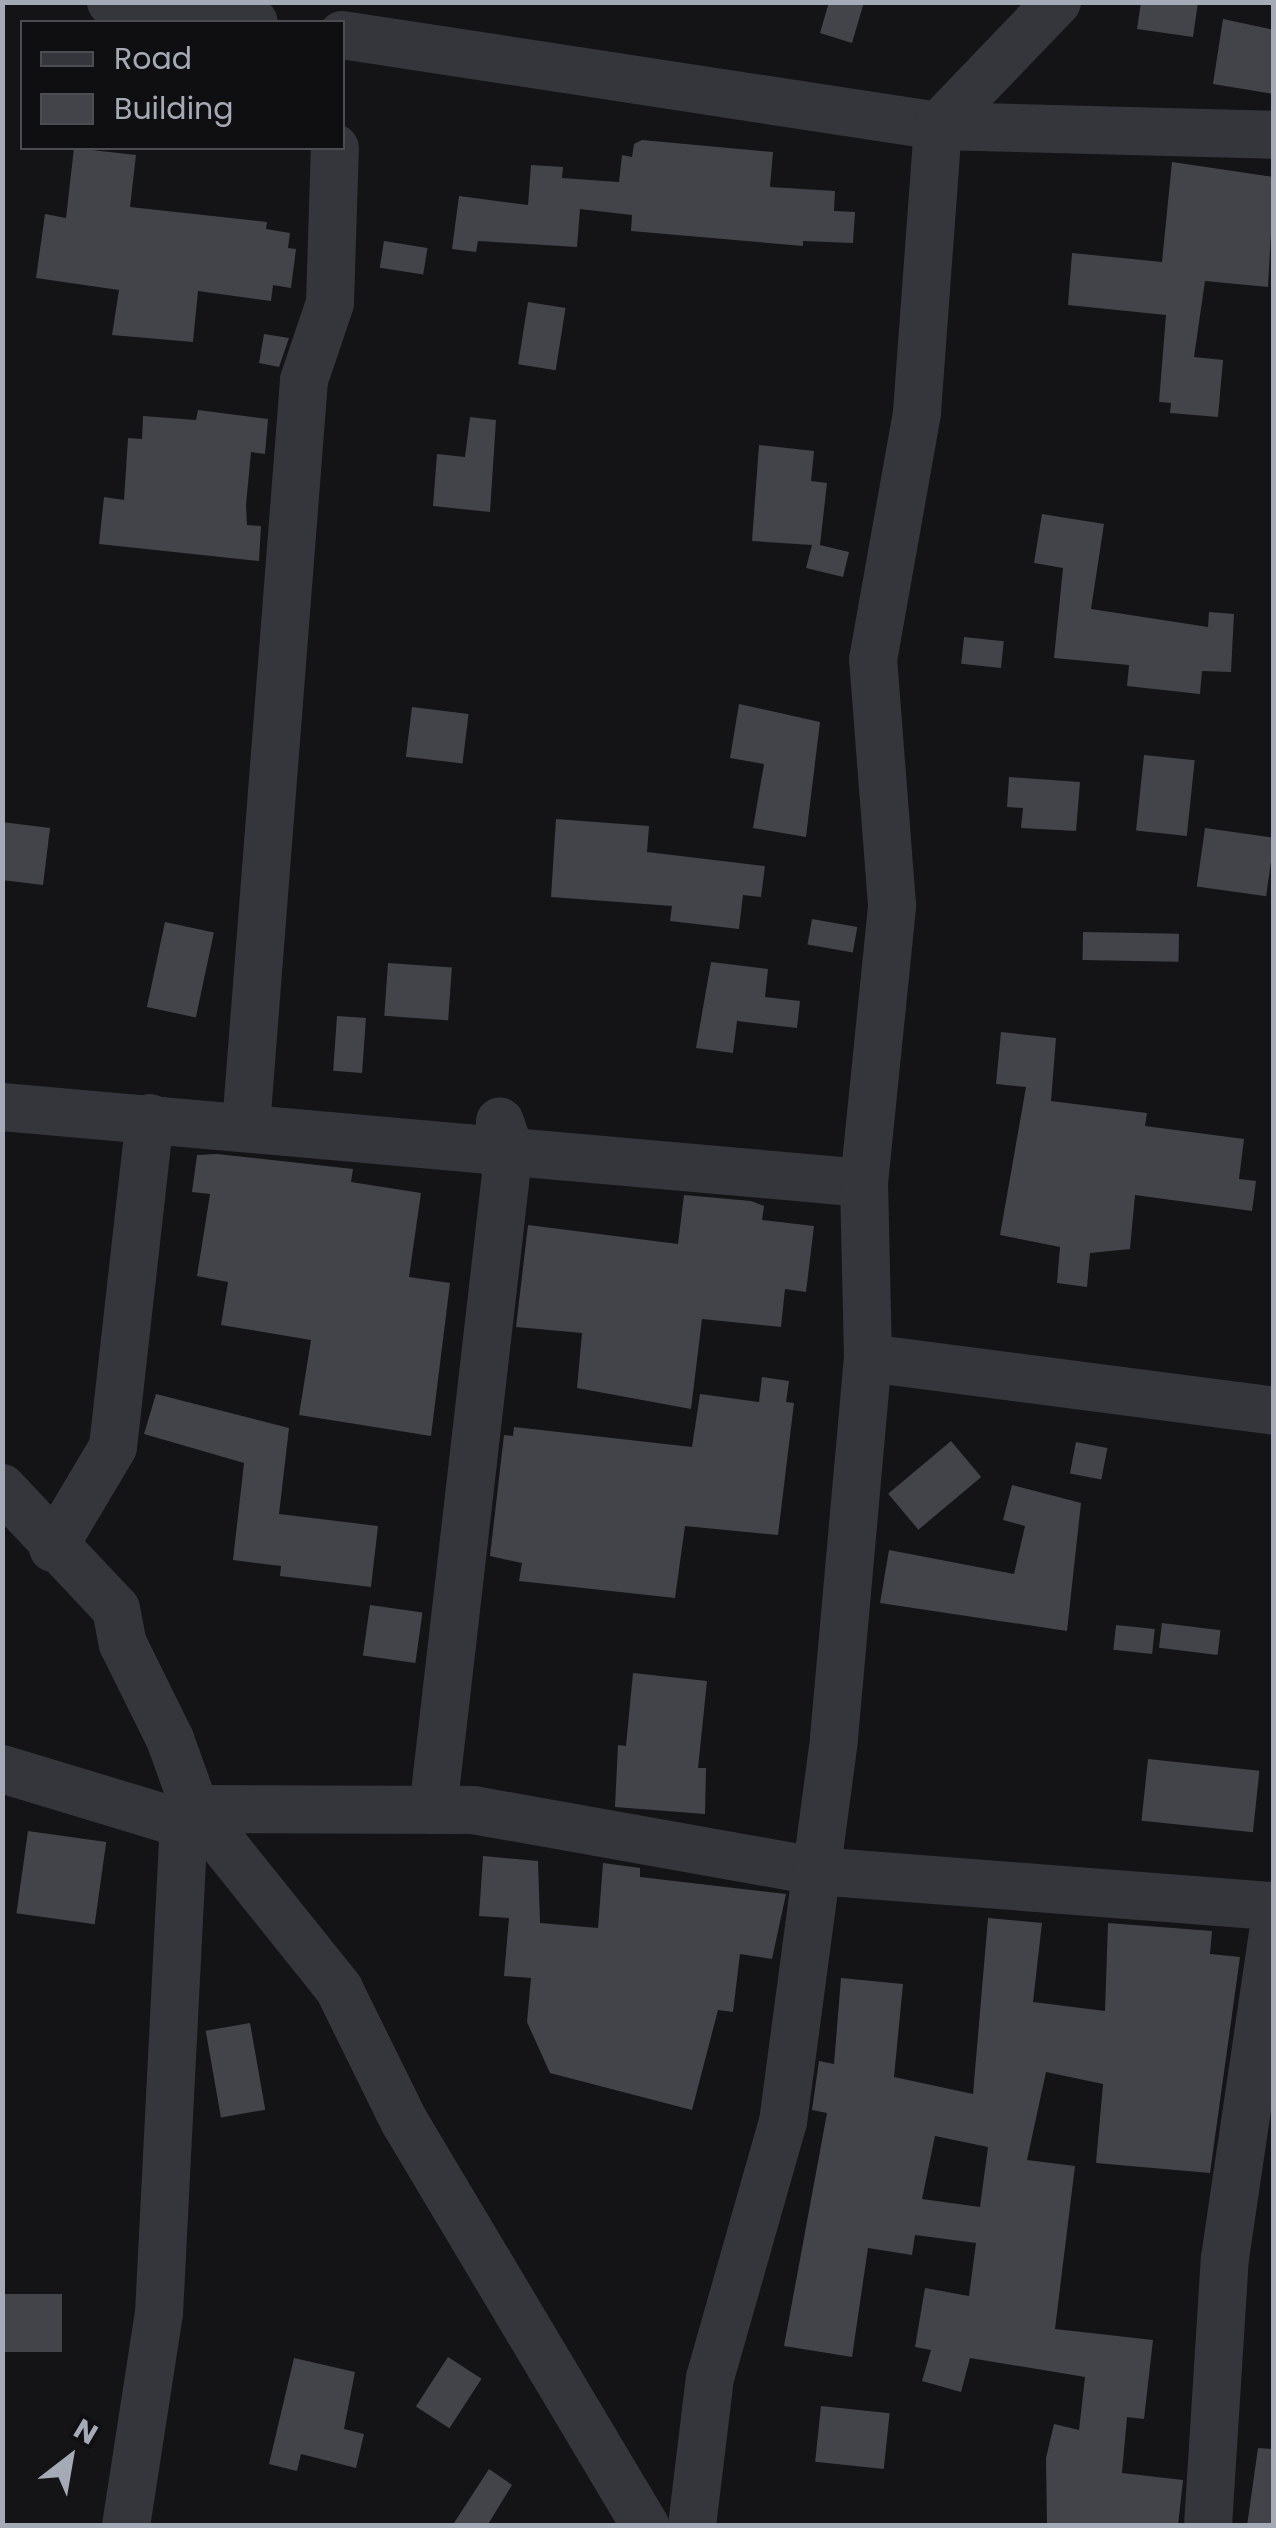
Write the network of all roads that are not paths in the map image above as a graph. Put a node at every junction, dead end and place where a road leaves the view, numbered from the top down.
1 (111, 2) edge
2 (1057, 2) edge
3 (240, 20) edge
4 (345, 35) edge
5 (938, 126) junction
6 (1274, 135) edge
7 (334, 150) edge
8 (2, 1108) edge
9 (150, 1118) junction
10 (246, 1126) junction
11 (504, 1135) junction
12 (864, 1183) junction
13 (868, 1358) junction
14 (1274, 1411) edge
15 (2, 1488) edge
16 (53, 1548) junction
17 (2, 1769) edge
18 (433, 1810) junction
19 (190, 1816) junction
20 (816, 1871) junction
21 (1274, 1906) edge
22 (1274, 1925) edge
23 (126, 2526) edge
24 (645, 2526) edge
25 (692, 2526) edge
26 (1208, 2526) edge

1 - 3 street
2 - 5 street
4 - 5 street
5 - 6 street
5 - 12 street
7 - 10 street
8 - 9 street
9 - 10 street
9 - 16 street
10 - 11 street
11 - 12 street
11 - 18 street
12 - 13 street
13 - 14 street
13 - 20 street
15 - 16 street
16 - 19 street
17 - 19 street
18 - 19 street
18 - 20 street
19 - 23 street
19 - 24 street
20 - 21 street
20 - 25 street
22 - 26 street

